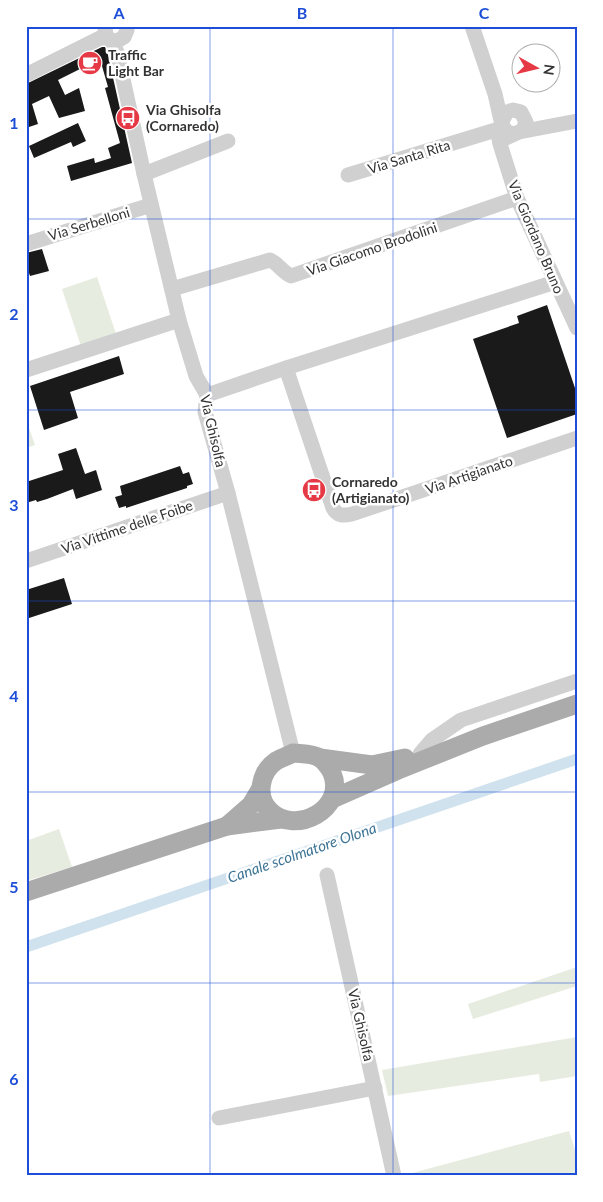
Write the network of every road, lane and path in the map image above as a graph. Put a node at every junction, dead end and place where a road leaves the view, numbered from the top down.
1 (472, 26) edge
2 (115, 35) edge
3 (26, 74) edge
4 (577, 121) edge
5 (509, 127) junction
6 (228, 141) dead end
7 (144, 174) junction
8 (348, 175) dead end
9 (517, 198) junction
10 (151, 205) junction
11 (26, 244) edge
12 (554, 282) junction
13 (172, 289) junction
14 (179, 320) junction
15 (577, 328) edge
16 (286, 368) junction
17 (26, 370) edge
18 (207, 395) junction
19 (577, 438) edge
20 (228, 493) junction
21 (26, 561) edge
22 (577, 681) edge
23 (577, 704) edge
24 (483, 736) junction
25 (293, 753) junction
26 (420, 754) junction
27 (320, 758) junction
28 (260, 790) junction
29 (332, 799) junction
30 (281, 819) junction
31 (227, 826) junction
32 (327, 875) dead end
33 (26, 892) edge
34 (375, 1088) junction
35 (219, 1118) dead end
36 (394, 1176) edge

1 - 5 street, Via Giordano Bruno
2 - 3 street
2 - 7 street, Via Ghisolfa
4 - 5 street
5 - 8 street, Via Santa Rita
5 - 9 street, Via Giordano Bruno
6 - 7 street
7 - 10 street, Via Ghisolfa
9 - 12 street, Via Giordano Bruno
9 - 13 street, Via Giacomo Brodolini
10 - 11 street, Via Serbelloni
10 - 13 street, Via Ghisolfa
12 - 15 street, Via Giordano Bruno
12 - 16 street
13 - 14 street, Via Ghisolfa
14 - 17 street
14 - 18 street, Via Ghisolfa
16 - 18 street
16 - 19 street, Via Artigianato
18 - 20 street, Via Ghisolfa
20 - 21 street, Via Vittime delle Foibe
20 - 25 street, Via Ghisolfa
22 - 26 street
23 - 24 main road
24 - 26 main road
24 - 29 main road
25 - 27 main road
25 - 28 main road
26 - 27 main road
27 - 29 main road
28 - 30 main road
28 - 31 main road
29 - 30 main road
30 - 31 main road
31 - 33 main road
32 - 34 street, Via Ghisolfa
34 - 35 street
34 - 36 street, Via Ghisolfa

